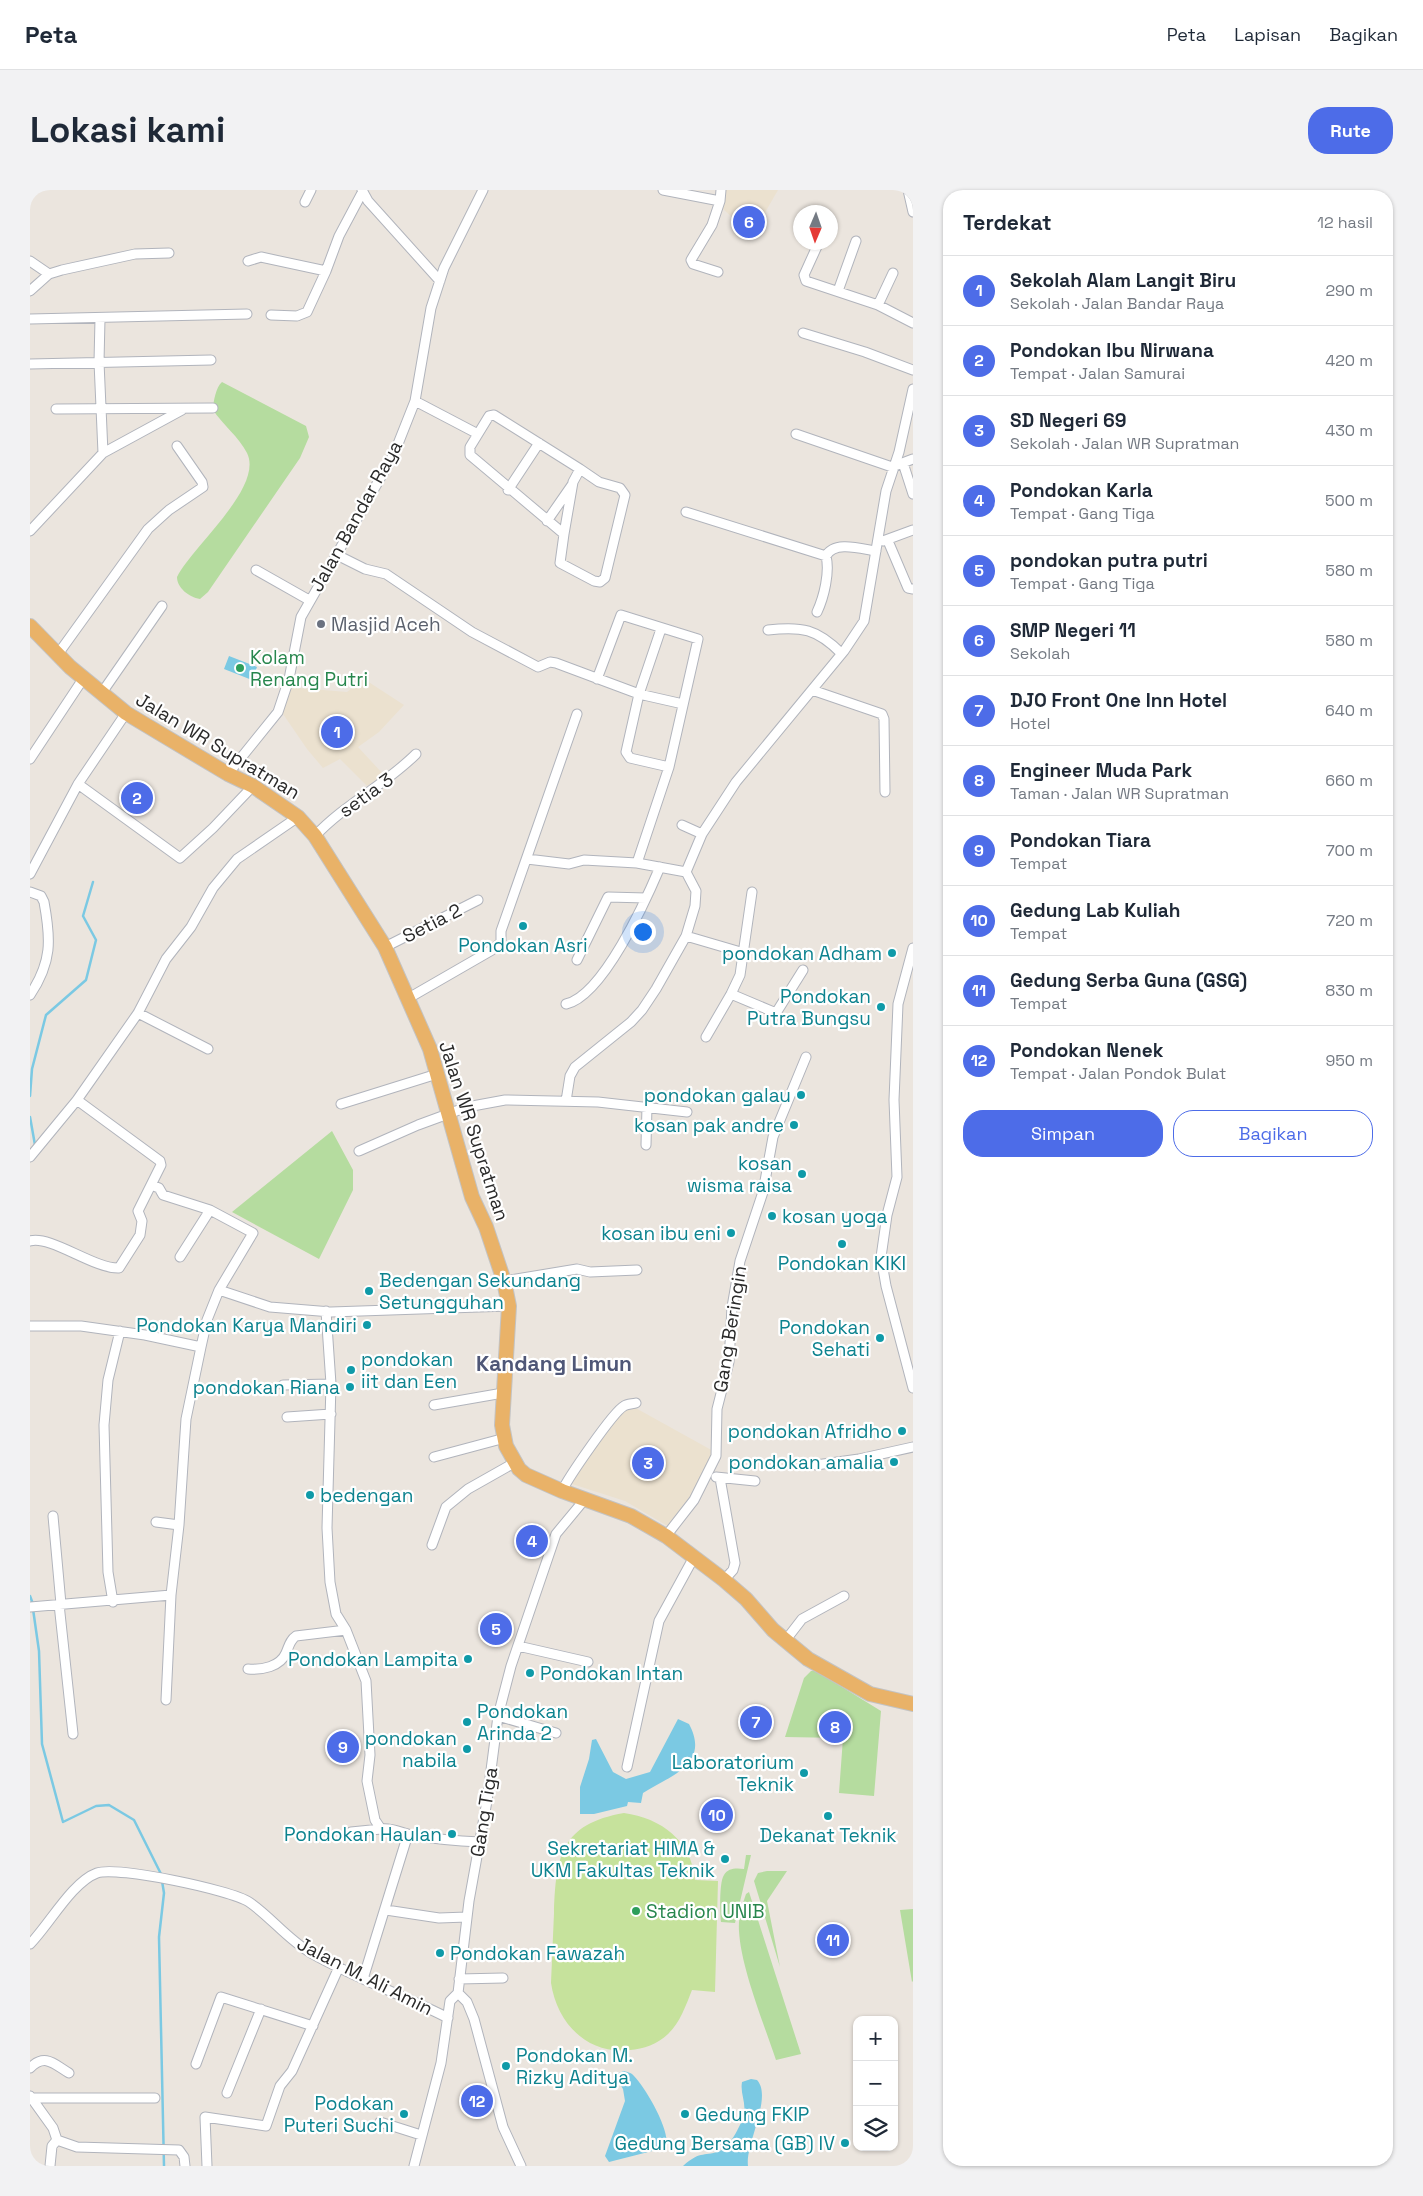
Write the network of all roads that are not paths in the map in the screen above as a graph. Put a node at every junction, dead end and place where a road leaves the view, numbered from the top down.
1 (311, 190) edge
2 (362, 190) edge
3 (482, 190) edge
4 (663, 190) edge
5 (721, 190) edge
6 (910, 194) edge
7 (720, 201) junction
8 (305, 202) dead end
9 (913, 212) edge
10 (856, 241) dead end
11 (816, 250) edge
12 (169, 252) dead end
13 (30, 261) edge
14 (248, 261) dead end
15 (326, 272) junction
16 (718, 272) dead end
17 (893, 273) dead end
18 (49, 274) junction
19 (440, 281) junction
20 (838, 291) junction
21 (30, 292) edge
22 (878, 305) junction
23 (247, 314) dead end
24 (271, 316) dead end
25 (30, 319) edge
26 (100, 319) junction
27 (913, 323) edge
28 (803, 333) dead end
29 (211, 360) dead end
30 (99, 362) junction
31 (30, 364) edge
32 (913, 370) edge
33 (913, 389) edge
34 (415, 401) junction
35 (213, 408) dead end
36 (56, 409) dead end
37 (184, 409) junction
38 (102, 410) junction
39 (478, 434) junction
40 (796, 434) dead end
41 (539, 444) junction
42 (177, 446) dead end
43 (103, 453) junction
44 (913, 459) edge
45 (903, 463) junction
46 (892, 467) junction
47 (580, 469) junction
48 (573, 482) junction
49 (508, 490) junction
50 (913, 494) edge
51 (686, 512) dead end
52 (547, 521) junction
53 (913, 530) edge
54 (30, 531) edge
55 (564, 534) junction
56 (881, 545) junction
57 (337, 555) junction
58 (826, 556) junction
59 (256, 570) dead end
60 (913, 589) edge
61 (309, 600) junction
62 (162, 606) dead end
63 (817, 612) dead end
64 (30, 626) edge
65 (661, 629) junction
66 (768, 630) dead end
67 (841, 653) junction
68 (58, 654) junction
69 (594, 678) junction
70 (83, 679) junction
71 (812, 690) junction
72 (101, 694) junction
73 (639, 694) junction
74 (683, 704) junction
75 (126, 713) junction
76 (577, 714) dead end
77 (416, 754) dead end
78 (30, 759) edge
79 (669, 767) junction
80 (228, 774) junction
81 (78, 784) junction
82 (253, 786) junction
83 (885, 792) dead end
84 (298, 817) junction
85 (682, 825) dead end
86 (702, 834) junction
87 (315, 836) junction
88 (527, 859) junction
89 (637, 863) junction
90 (660, 867) junction
91 (686, 872) junction
92 (30, 874) edge
93 (30, 892) edge
94 (752, 892) dead end
95 (646, 898) junction
96 (478, 900) dead end
97 (686, 936) junction
98 (385, 947) junction
99 (913, 948) edge
100 (744, 953) junction
101 (577, 960) dead end
102 (802, 970) dead end
103 (910, 973) edge
104 (732, 994) junction
105 (30, 995) edge
106 (407, 999) junction
107 (566, 1004) dead end
108 (138, 1013) junction
109 (706, 1037) dead end
110 (208, 1049) dead end
111 (806, 1057) dead end
112 (437, 1074) junction
113 (77, 1100) junction
114 (566, 1101) junction
115 (341, 1104) dead end
116 (646, 1106) junction
117 (687, 1112) dead end
118 (449, 1115) junction
119 (646, 1145) dead end
120 (359, 1151) dead end
121 (30, 1157) edge
122 (152, 1185) junction
123 (210, 1210) junction
124 (30, 1241) edge
125 (180, 1257) dead end
126 (637, 1270) dead end
127 (504, 1281) junction
128 (219, 1290) junction
129 (509, 1306) junction
130 (326, 1311) junction
131 (30, 1326) edge
132 (120, 1332) junction
133 (201, 1347) junction
134 (331, 1384) junction
135 (282, 1385) dead end
136 (913, 1388) edge
137 (503, 1393) junction
138 (636, 1403) dead end
139 (434, 1405) dead end
140 (332, 1414) junction
141 (287, 1416) dead end
142 (505, 1438) junction
143 (913, 1447) edge
144 (434, 1457) dead end
145 (514, 1463) junction
146 (816, 1465) dead end
147 (708, 1476) junction
148 (720, 1478) junction
149 (756, 1481) dead end
150 (562, 1491) junction
151 (585, 1499) junction
152 (53, 1516) dead end
153 (156, 1522) dead end
154 (179, 1525) junction
155 (666, 1536) junction
156 (432, 1545) dead end
157 (694, 1557) junction
158 (724, 1580) junction
159 (171, 1595) junction
160 (844, 1596) dead end
161 (112, 1602) junction
162 (60, 1604) junction
163 (33, 1606) edge
164 (346, 1630) junction
165 (785, 1641) junction
166 (518, 1646) junction
167 (588, 1662) dead end
168 (248, 1669) dead end
169 (166, 1700) dead end
170 (913, 1704) edge
171 (498, 1716) junction
172 (556, 1733) dead end
173 (73, 1734) dead end
174 (627, 1766) dead end
175 (381, 1829) junction
176 (351, 1832) dead end
177 (408, 1834) junction
178 (480, 1842) junction
179 (386, 1910) junction
180 (467, 1917) junction
181 (32, 1938) edge
182 (339, 1967) junction
183 (503, 1978) dead end
184 (363, 1979) junction
185 (459, 1979) junction
186 (458, 1993) junction
187 (261, 2009) junction
188 (448, 2018) junction
189 (313, 2026) junction
190 (196, 2064) dead end
191 (30, 2068) edge
192 (69, 2073) dead end
193 (227, 2093) dead end
194 (31, 2097) edge
195 (155, 2098) dead end
196 (380, 2122) dead end
197 (421, 2135) junction
198 (57, 2140) junction
199 (50, 2166) edge
200 (185, 2166) edge
201 (207, 2166) edge
202 (414, 2166) edge
203 (521, 2166) edge

1 - 8 street
2 - 15 street
2 - 19 street
3 - 19 street, Jalan Bandar Raya
4 - 7 street
5 - 7 street
6 - 9 street
7 - 16 street
10 - 20 street
11 - 20 street
12 - 18 street
13 - 18 street
14 - 15 street
15 - 24 street
17 - 22 street
18 - 21 street
19 - 34 street, Jalan Bandar Raya
20 - 22 street
22 - 27 street
23 - 26 street
25 - 26 street
26 - 30 street
28 - 32 street
29 - 30 street
30 - 31 street
30 - 38 street
33 - 46 street
34 - 39 street
34 - 57 street, Jalan Bandar Raya
35 - 37 street
36 - 38 street
37 - 38 street
37 - 43 street
38 - 43 street
39 - 41 street
39 - 49 street
40 - 46 street
41 - 47 street
41 - 49 street
42 - 68 street
43 - 54 street
44 - 45 street
45 - 46 street
45 - 50 street
46 - 56 street
47 - 48 street
47 - 55 street
48 - 52 street
48 - 55 street
49 - 52 street
51 - 58 street
52 - 55 street
53 - 56 street
56 - 58 street
56 - 60 street
56 - 67 street
57 - 61 street, Jalan Bandar Raya
57 - 69 street
58 - 63 street
59 - 61 street
61 - 80 street, Jalan Bandar Raya
62 - 72 street
64 - 68 highway, Jalan WR Supratman
65 - 69 street
65 - 73 street
65 - 74 street
66 - 67 street
67 - 71 street
68 - 70 highway, Jalan WR Supratman
69 - 73 street
70 - 72 highway, Jalan WR Supratman
70 - 78 street
71 - 83 street
71 - 86 street
72 - 75 highway, Jalan WR Supratman
73 - 74 street
73 - 79 street
74 - 79 street
75 - 80 highway, Jalan WR Supratman
75 - 81 street
76 - 88 street
77 - 87 street, setia 3
79 - 89 street
80 - 82 highway, Jalan WR Supratman
81 - 82 street
81 - 92 street
82 - 84 highway, Jalan WR Supratman
84 - 87 highway, Jalan WR Supratman
84 - 108 street
85 - 86 street
86 - 91 street
87 - 98 highway, Jalan WR Supratman
88 - 89 street
88 - 106 street
89 - 90 street
90 - 91 street
90 - 95 street
91 - 97 street
93 - 105 street
94 - 100 street
95 - 101 street
95 - 107 street
96 - 98 street, Setia 2
97 - 100 street
97 - 114 street
98 - 106 highway, Jalan WR Supratman
99 - 103 street
100 - 104 street
102 - 104 street
103 - 136 street
104 - 109 street
106 - 112 highway, Jalan WR Supratman
108 - 110 street
108 - 113 street
111 - 147 street, Gang Beringin
112 - 115 street
112 - 118 highway, Jalan WR Supratman
113 - 121 street
113 - 122 street
114 - 116 street
114 - 118 street
116 - 117 street
116 - 119 street
118 - 120 street
118 - 127 highway, Jalan WR Supratman
122 - 123 street
122 - 124 street
123 - 125 street
123 - 128 street
126 - 127 street
127 - 129 highway, Jalan WR Supratman
128 - 130 street
128 - 133 street
129 - 130 street
129 - 137 highway, Jalan WR Supratman
130 - 134 street
131 - 132 street
132 - 133 street
132 - 161 street
133 - 154 street
134 - 135 street
134 - 140 street
137 - 139 street
137 - 142 highway, Jalan WR Supratman
138 - 150 street
140 - 141 street
140 - 164 street
142 - 144 street
142 - 145 highway, Jalan WR Supratman
143 - 146 street
145 - 150 highway
145 - 156 street
147 - 148 street
147 - 155 street, Gang Beringin
148 - 149 street
148 - 158 street
150 - 151 highway
151 - 155 highway
151 - 166 street, Gang Tiga
152 - 162 street
153 - 154 street
154 - 159 street
155 - 157 highway
157 - 158 highway
157 - 174 street
158 - 165 highway
159 - 161 street
159 - 169 street
160 - 165 street
161 - 162 street
162 - 163 street
162 - 173 street
164 - 168 street
164 - 175 street
165 - 170 highway
166 - 167 street
166 - 171 street, Gang Tiga
171 - 172 street
171 - 178 street, Gang Tiga
175 - 176 street
175 - 177 street
177 - 178 street
177 - 179 street
178 - 180 street, Gang Tiga
179 - 180 street
179 - 184 street
180 - 185 street, Gang Tiga
181 - 182 street, Jalan M. Ali Amin
182 - 184 street, Jalan M. Ali Amin
182 - 189 street
183 - 185 street
184 - 188 street, Jalan M. Ali Amin
185 - 186 street, Gang Tiga
186 - 188 street, Gang Tiga
186 - 203 street
187 - 189 street
187 - 190 street
187 - 193 street
188 - 197 street, Gang Tiga
189 - 201 street
191 - 192 street
194 - 195 street
194 - 198 street
196 - 197 street
197 - 202 street, Gang Tiga
198 - 199 street
198 - 200 street

